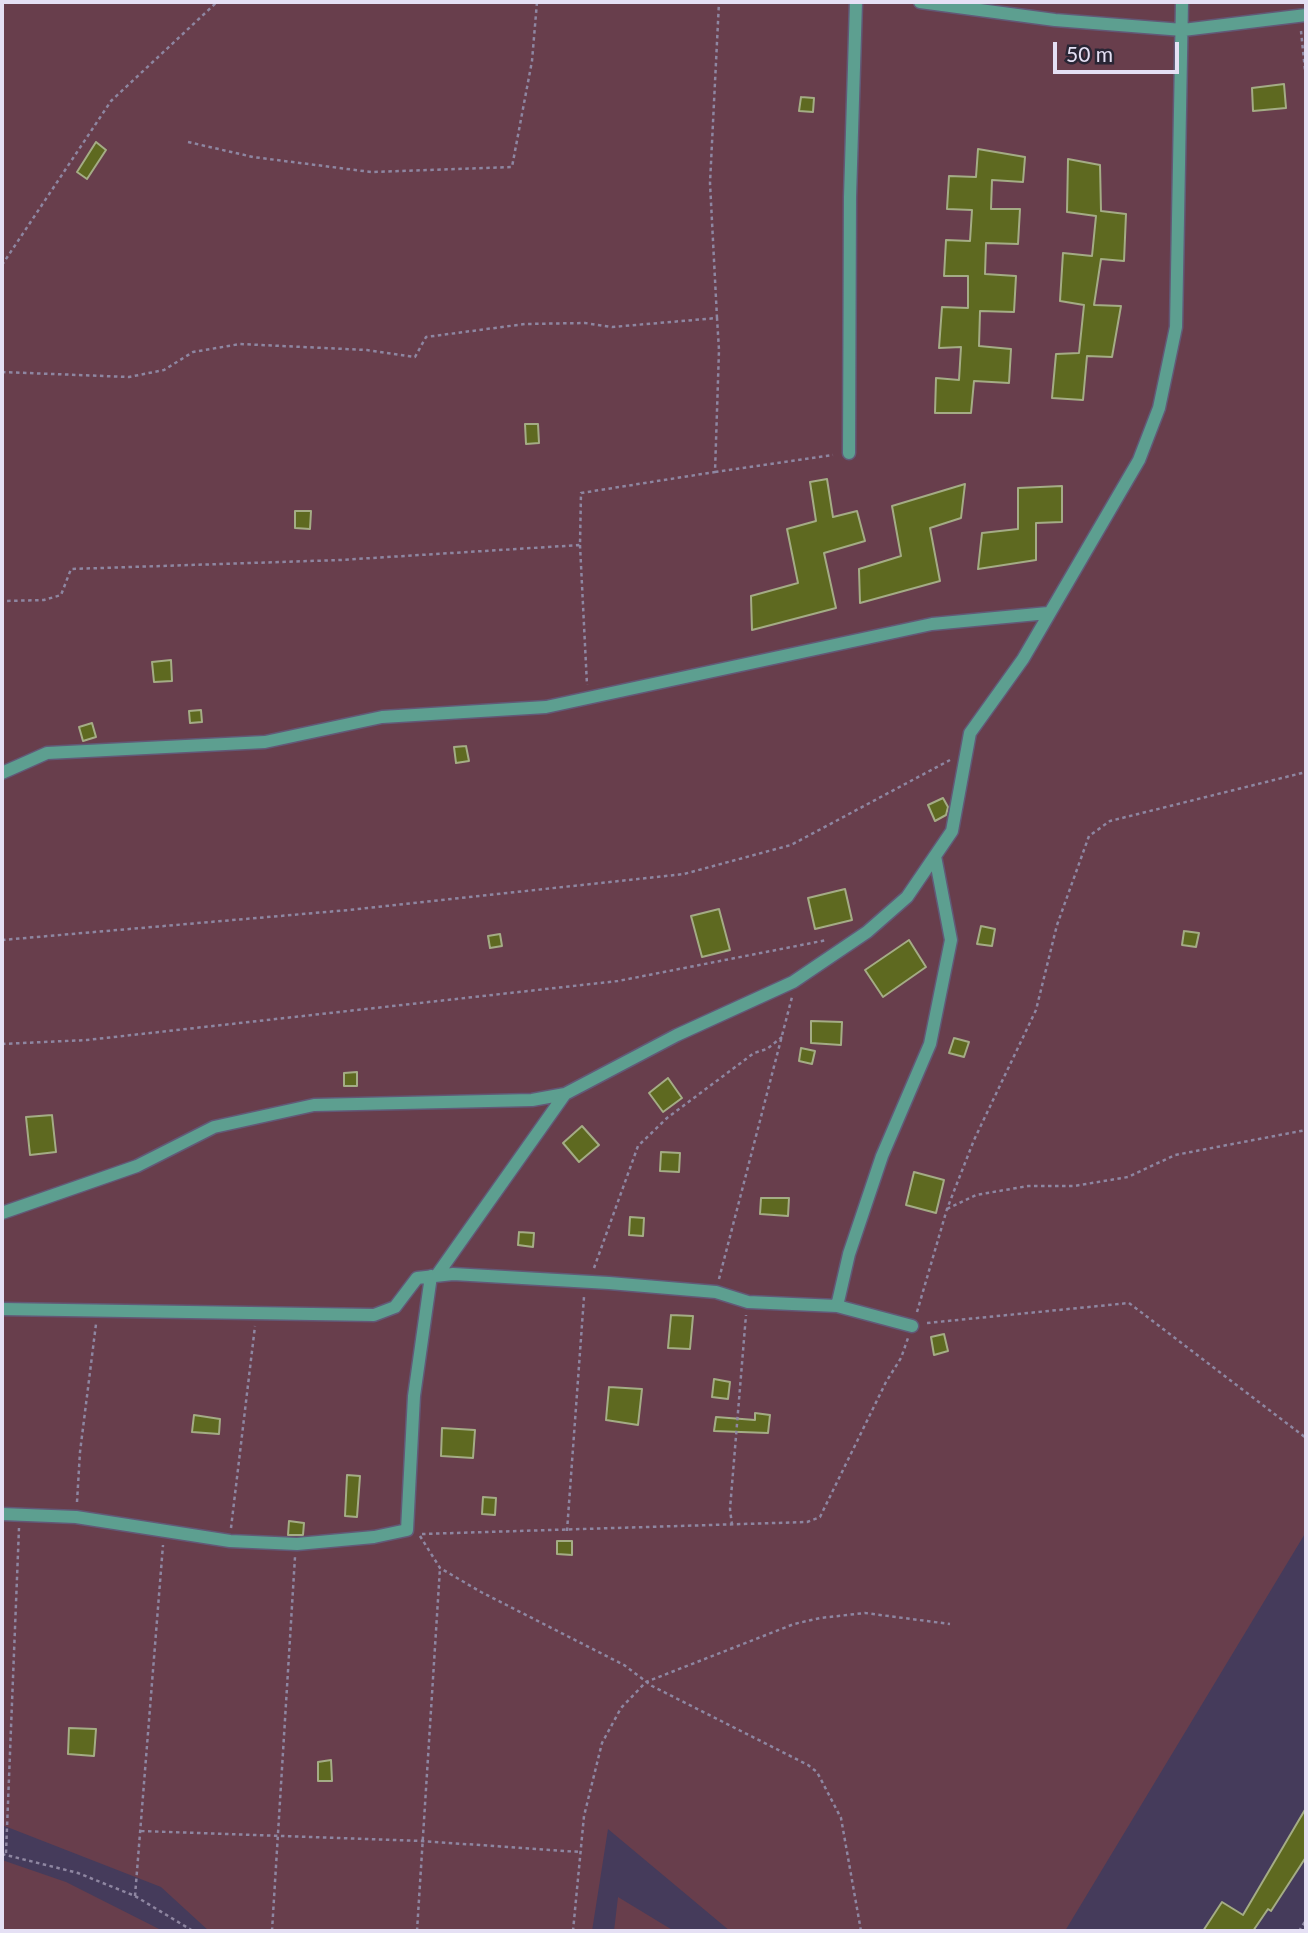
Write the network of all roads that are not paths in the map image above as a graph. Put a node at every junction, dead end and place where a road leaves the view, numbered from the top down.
1 (856, 2) edge
2 (920, 2) edge
3 (1181, 2) edge
4 (1303, 15) edge
5 (1183, 30) junction
6 (849, 453) road end
7 (1048, 614) junction
8 (2, 773) edge
9 (935, 856) junction
10 (565, 1094) junction
11 (2, 1213) edge
12 (434, 1275) junction
13 (837, 1306) junction
14 (2, 1309) edge
15 (912, 1326) road end
16 (2, 1514) edge

1 - 6 street
2 - 5 street
3 - 5 street
4 - 5 street
5 - 7 street
7 - 8 street
7 - 9 street
9 - 10 street
9 - 13 street
10 - 11 street
10 - 12 street
12 - 13 street
12 - 14 street
12 - 16 street
13 - 15 street

